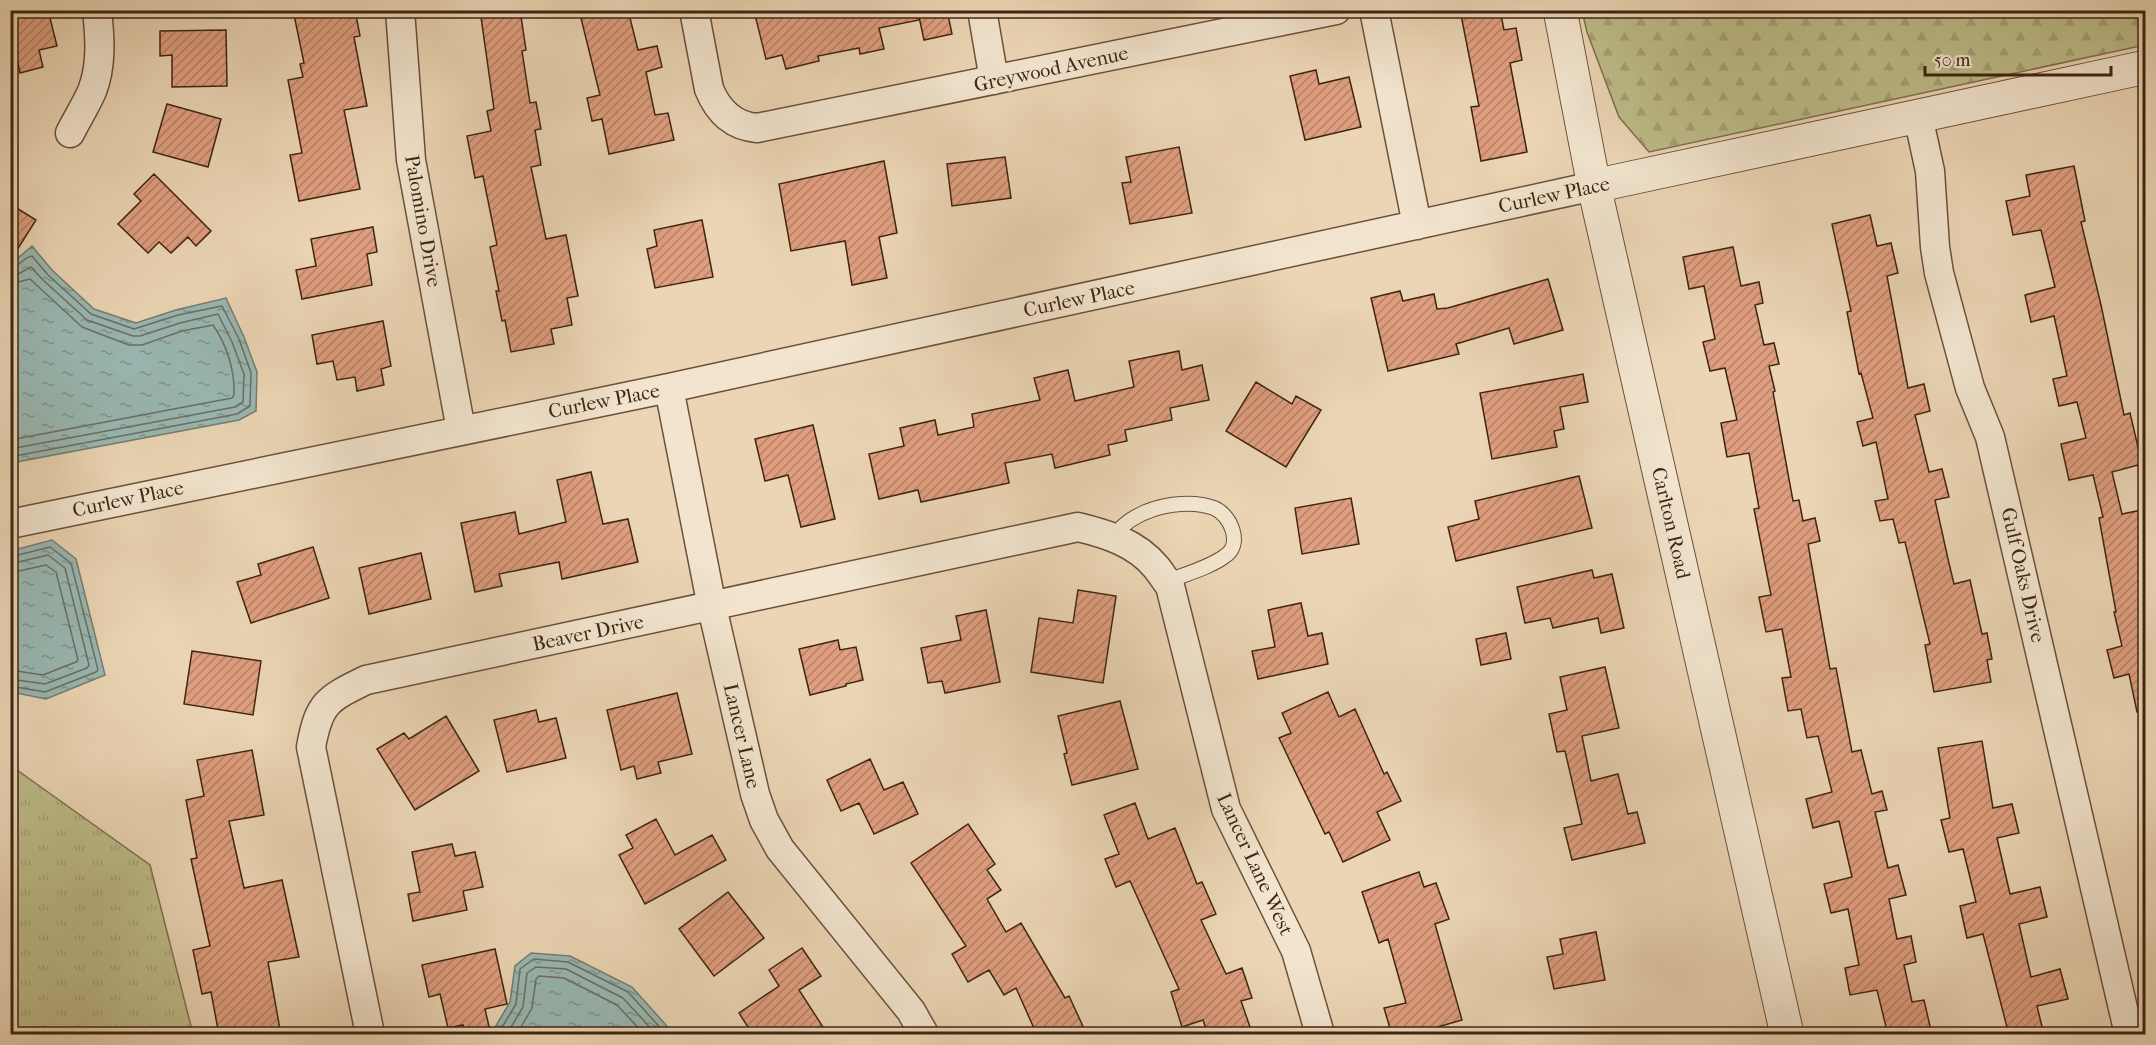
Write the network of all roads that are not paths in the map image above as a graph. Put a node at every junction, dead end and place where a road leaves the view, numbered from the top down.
1 (97, 10) edge
2 (400, 10) edge
3 (694, 10) edge
4 (982, 10) edge
5 (1336, 10) edge
6 (1374, 10) edge
7 (1560, 10) edge
8 (2145, 67) edge
9 (994, 80) junction
10 (1918, 117) junction
11 (70, 133) dead end
12 (1594, 186) junction
13 (1417, 225) junction
14 (669, 388) junction
15 (461, 430) junction
16 (10, 524) edge
17 (1113, 536) junction
18 (1168, 584) junction
19 (712, 607) junction
20 (370, 1035) edge
21 (924, 1035) edge
22 (1320, 1035) edge
23 (1787, 1035) edge
24 (2129, 1035) edge

1 - 11 street
2 - 15 street, Palomino Drive
3 - 9 street, Greywood Avenue
4 - 9 street
5 - 9 street, Greywood Avenue
6 - 13 street
7 - 12 street, Carlton Road
8 - 10 street, Curlew Place
10 - 12 street, Curlew Place
10 - 24 street, Gulf Oaks Drive
12 - 13 street, Curlew Place
12 - 23 street, Carlton Road
13 - 14 street, Curlew Place
14 - 15 street, Curlew Place
14 - 19 street, Lancer Lane
15 - 16 street, Curlew Place
17 - 18 street, Beaver Drive
17 - 18 lane
17 - 19 street, Beaver Drive
18 - 22 street, Lancer Lane West
19 - 20 street, Beaver Drive
19 - 21 street, Lancer Lane

